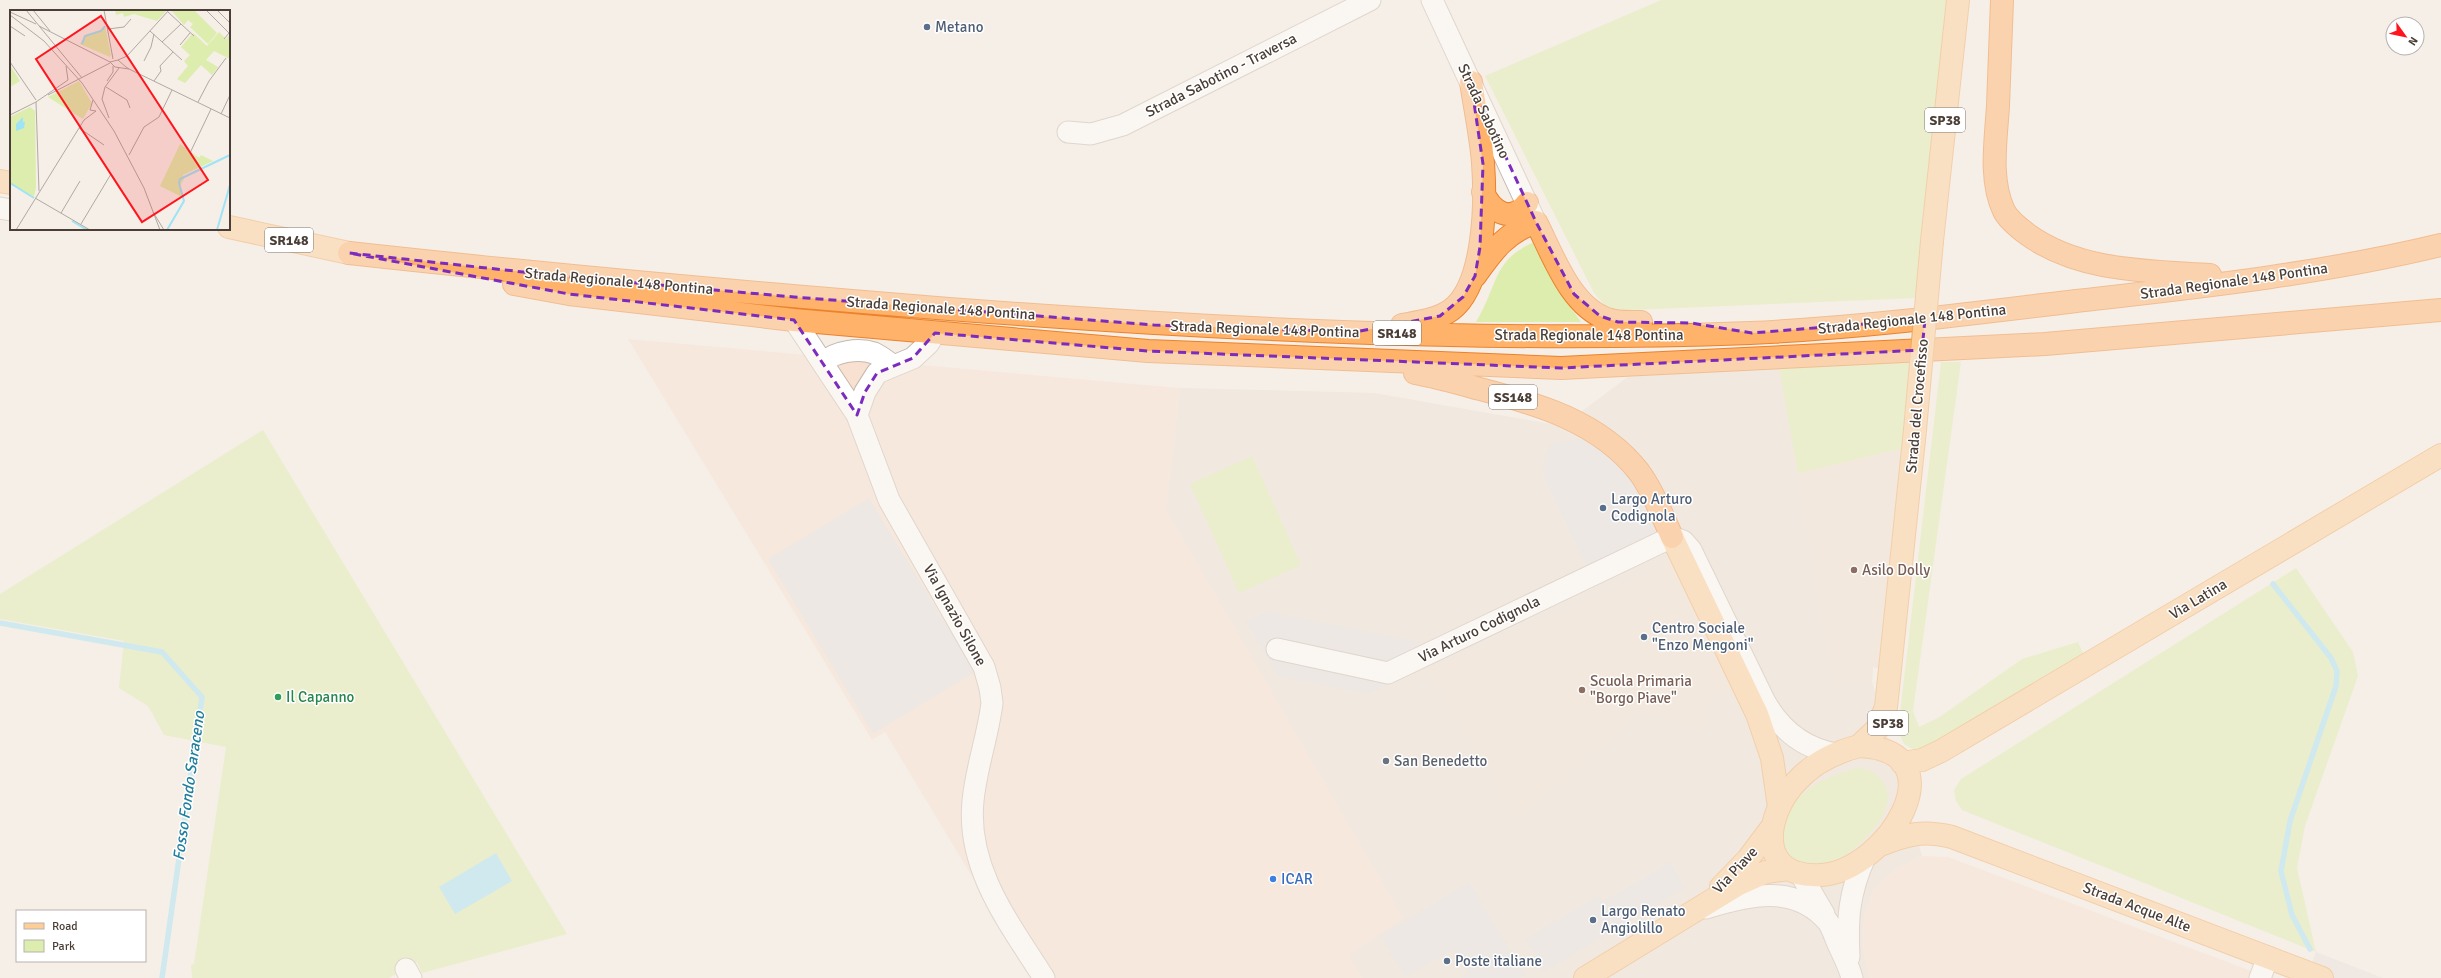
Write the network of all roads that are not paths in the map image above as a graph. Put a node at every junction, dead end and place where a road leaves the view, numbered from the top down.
1 (1370, 0) edge
2 (1432, 0) edge
3 (1958, 0) edge
4 (2002, 0) edge
5 (1471, 82) junction
6 (1068, 132) dead end
7 (0, 181) edge
8 (10, 183) edge
9 (1483, 192) junction
10 (1527, 203) junction
11 (0, 208) edge
12 (10, 210) edge
13 (1536, 222) junction
14 (230, 227) edge
15 (2441, 245) edge
16 (349, 253) junction
17 (1475, 276) junction
18 (2266, 279) junction
19 (2441, 310) edge
20 (794, 320) junction
21 (1355, 332) junction
22 (935, 333) junction
23 (1752, 333) junction
24 (1296, 358) junction
25 (824, 362) junction
26 (892, 365) junction
27 (858, 415) junction
28 (2441, 455) edge
29 (1672, 537) junction
30 (1277, 649) dead end
31 (1888, 692) junction
32 (1954, 744) junction
33 (1859, 746) junction
34 (1837, 754) junction
35 (1897, 758) junction
36 (1909, 797) junction
37 (1776, 817) junction
38 (1952, 837) junction
39 (1873, 851) junction
40 (1794, 871) junction
41 (1696, 912) junction
42 (1828, 923) junction
43 (2268, 957) junction
44 (1850, 974) edge
45 (1044, 978) edge
46 (1585, 978) edge
47 (2260, 978) edge
48 (2322, 978) edge

1 - 6 street, Strada Sabotino - Traversa
2 - 5 street, Strada Sabotino
3 - 31 main road, Strada del Crocefisso / SP38, bridge
4 - 18 highway
5 - 9 highway
5 - 10 street, Strada Sabotino
7 - 8 main road
9 - 10 highway
9 - 17 highway
10 - 13 street, Strada Sabotino
11 - 12 street
13 - 17 highway
13 - 23 highway
14 - 16 main road, Strada Regionale 148 Pontina / SR148
15 - 18 highway, Strada Regionale 148 Pontina / SR148
16 - 20 highway, Strada Regionale 148 Pontina / SR148
16 - 21 highway, Strada Regionale 148 Pontina / SR148
17 - 21 highway
18 - 23 highway, Strada Regionale 148 Pontina / SR148
19 - 24 highway, Strada Regionale 148 Pontina / SR148
20 - 22 highway, Strada Regionale 148 Pontina / SR148
20 - 25 street, Via Ignazio Silone
21 - 23 highway, Strada Regionale 148 Pontina / SR148
22 - 24 highway, Strada Regionale 148 Pontina / SR148
22 - 26 street
24 - 29 highway, SS148
25 - 26 street
25 - 27 street, Via Ignazio Silone
26 - 27 street
27 - 45 street, Via Ignazio Silone
28 - 32 main road, Via Latina
29 - 30 street, Via Arturo Codignola
29 - 34 street
29 - 37 main road
31 - 33 main road, Strada del Crocefisso
31 - 35 main road, Strada del Crocefisso / SP38
32 - 35 main road, Via Latina
32 - 36 main road, Via Latina
33 - 34 main road
33 - 35 main road
34 - 37 main road
35 - 36 main road
36 - 38 main road, Strada Acque Alte
36 - 39 main road
37 - 40 main road
37 - 41 main road, Via Piave
38 - 39 main road, Strada Acque Alte
38 - 43 main road, Strada Acque Alte
39 - 40 main road
39 - 44 street
40 - 41 main road, Via Piave
40 - 42 street
41 - 42 street
41 - 46 main road, Via Piave
42 - 44 street
43 - 47 street
43 - 48 main road, Strada Acque Alte

